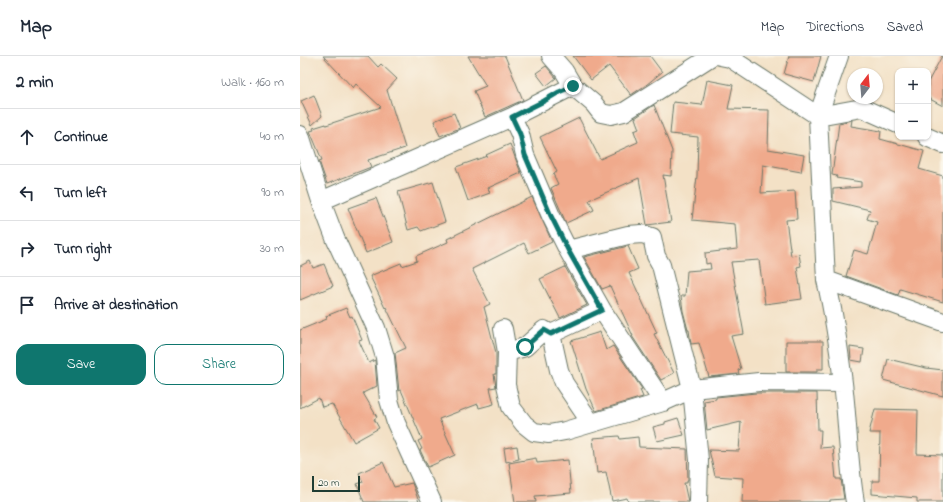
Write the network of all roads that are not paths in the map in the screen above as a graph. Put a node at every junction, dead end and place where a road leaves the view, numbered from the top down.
1 (551, 56) edge
2 (712, 56) edge
3 (720, 56) edge
4 (839, 56) edge
5 (573, 86) junction
6 (818, 116) junction
7 (512, 117) junction
8 (895, 123) edge
9 (931, 139) edge
10 (301, 141) edge
11 (943, 144) edge
12 (321, 201) junction
13 (568, 250) junction
14 (826, 280) junction
15 (602, 310) junction
16 (943, 322) edge
17 (503, 329) dead end
18 (551, 334) junction
19 (507, 352) junction
20 (843, 383) junction
21 (692, 389) junction
22 (663, 402) junction
23 (591, 423) junction
24 (432, 502) edge
25 (698, 502) edge
26 (855, 502) edge

1 - 5 street
2 - 5 street
3 - 6 street
4 - 6 street
5 - 7 street
6 - 8 street
6 - 14 street
7 - 12 street
7 - 13 street
9 - 11 street
10 - 12 street
12 - 24 street
13 - 15 street
13 - 21 street
14 - 16 street
14 - 20 street
15 - 18 street
15 - 22 street
17 - 19 street
18 - 19 street
18 - 23 street
19 - 23 street
20 - 21 street
20 - 26 street
21 - 22 street
21 - 25 street
22 - 23 street

